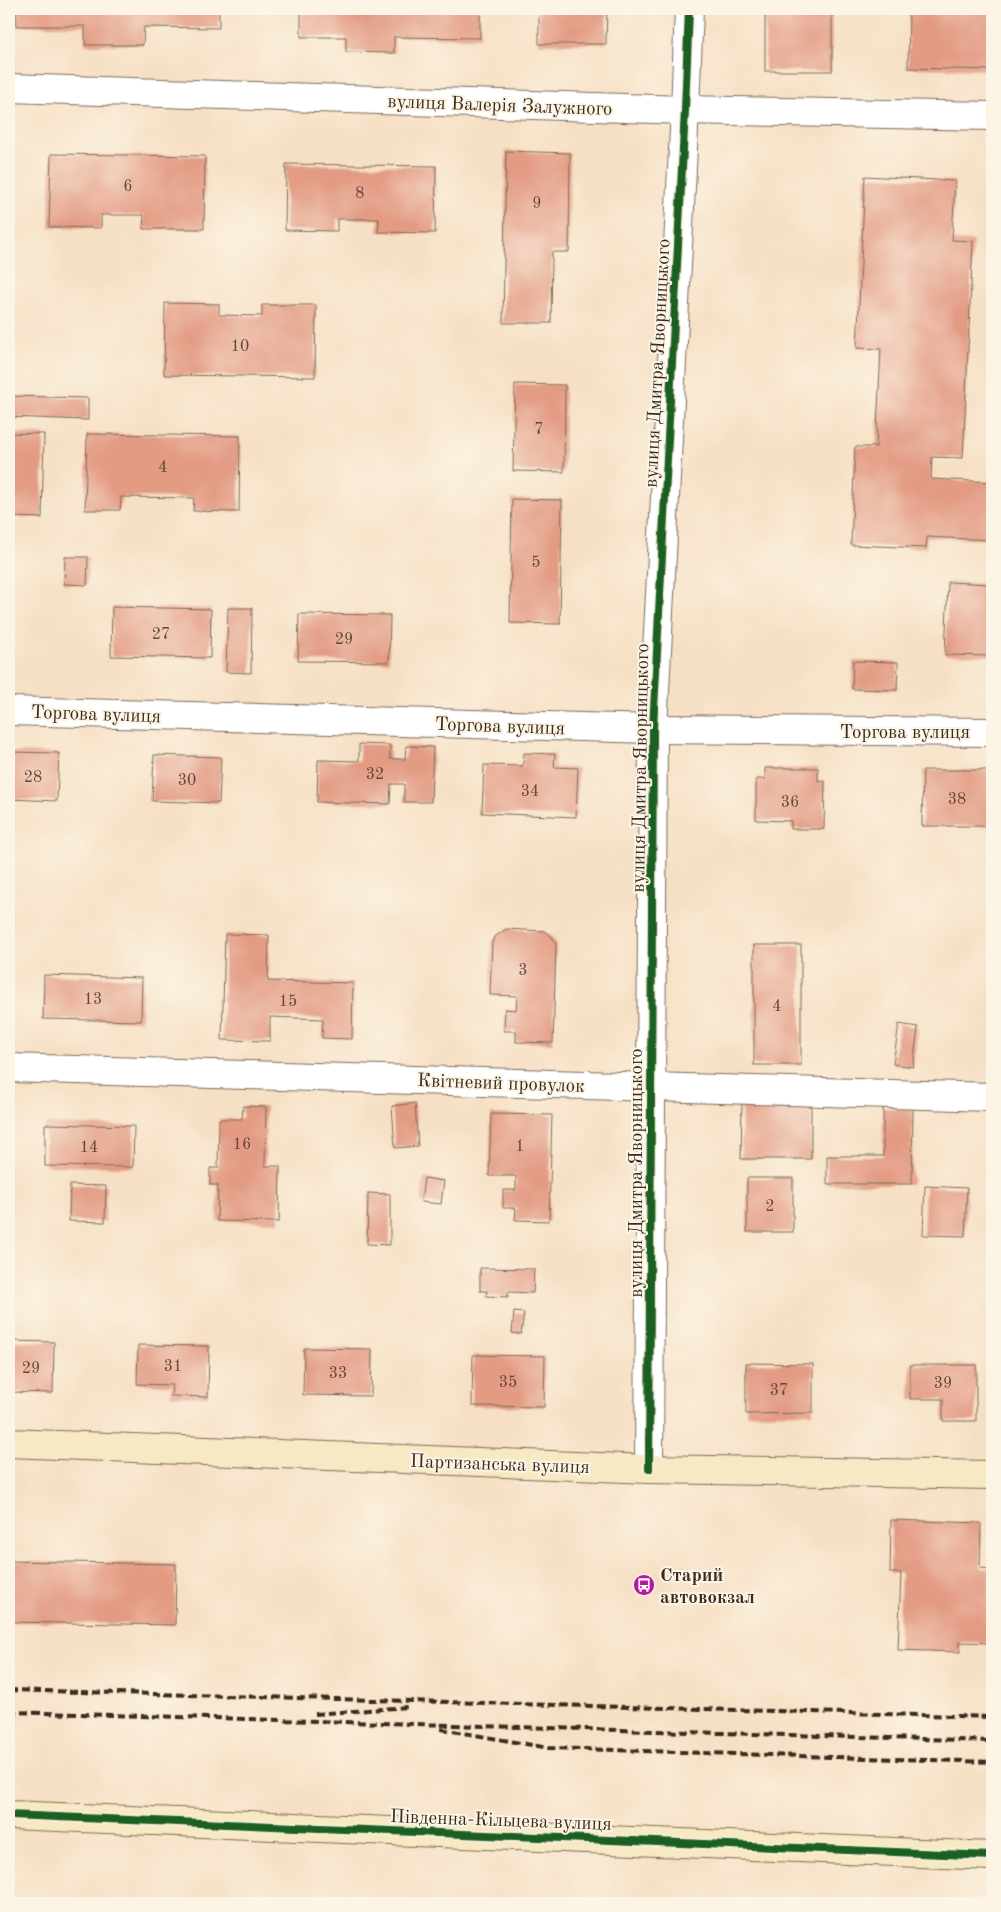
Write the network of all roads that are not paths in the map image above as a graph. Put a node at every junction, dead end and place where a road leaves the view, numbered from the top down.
1 (689, 9) edge
2 (9, 88) edge
3 (685, 110) junction
4 (992, 116) edge
5 (9, 711) edge
6 (653, 729) junction
7 (992, 732) edge
8 (9, 1068) edge
9 (652, 1086) junction
10 (992, 1097) edge
11 (9, 1443) edge
12 (650, 1469) junction
13 (992, 1476) edge
14 (9, 1815) edge
15 (992, 1856) edge

1 - 3 street, вулиця Дмитра Яворницького
2 - 3 street, вулиця Валерія Залужного
3 - 4 street, вулиця Валерія Залужного
3 - 6 street, вулиця Дмитра Яворницького
5 - 6 street, Торгова вулиця
6 - 7 street, Торгова вулиця
6 - 9 street, вулиця Дмитра Яворницького
8 - 9 street, Квітневий провулок
9 - 10 street, Квітневий провулок
9 - 12 street, вулиця Дмитра Яворницького
11 - 12 street, Партизанська вулиця
12 - 13 street, Партизанська вулиця
14 - 15 street, Південна-Кільцева вулиця

